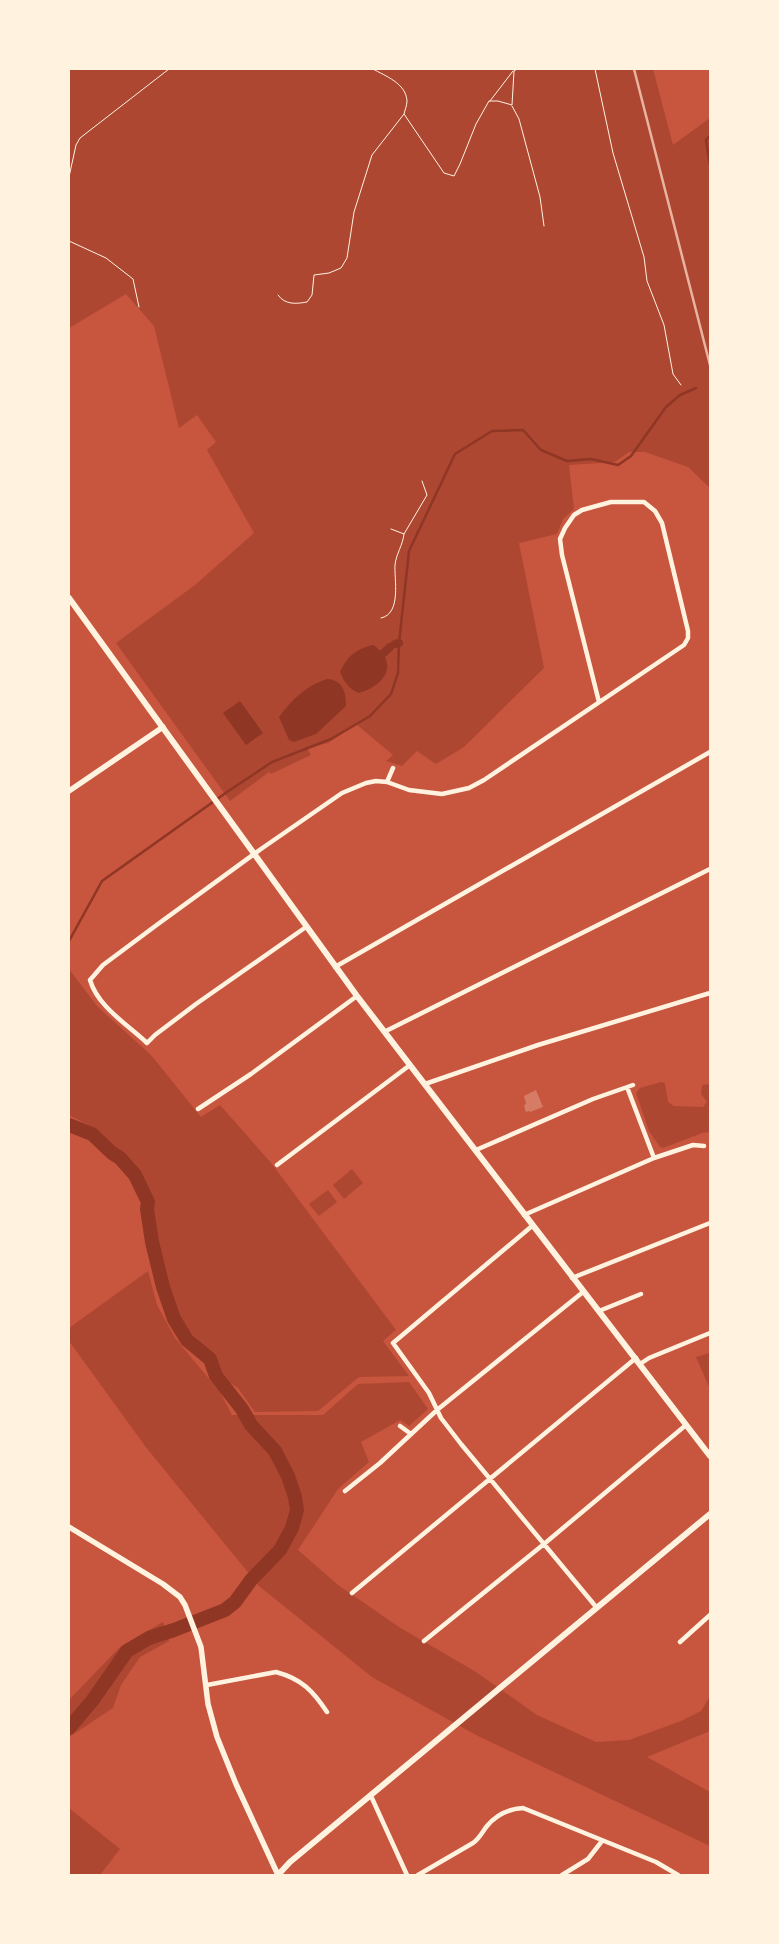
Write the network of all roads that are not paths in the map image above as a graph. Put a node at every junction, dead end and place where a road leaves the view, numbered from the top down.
1 (69, 598) edge
2 (599, 702) junction
3 (163, 727) junction
4 (710, 752) edge
5 (394, 768) dead end
6 (387, 782) junction
7 (69, 792) edge
8 (254, 854) junction
9 (710, 869) edge
10 (306, 927) junction
11 (335, 966) junction
12 (710, 993) edge
13 (357, 996) junction
14 (386, 1032) junction
15 (410, 1065) junction
16 (425, 1084) junction
17 (633, 1085) dead end
18 (627, 1087) junction
19 (198, 1109) dead end
20 (704, 1146) dead end
21 (476, 1150) junction
22 (654, 1158) junction
23 (277, 1164) dead end
24 (524, 1215) junction
25 (710, 1223) edge
26 (532, 1226) junction
27 (572, 1278) junction
28 (583, 1292) junction
29 (641, 1294) dead end
30 (598, 1311) junction
31 (710, 1333) edge
32 (638, 1361) junction
33 (437, 1410) junction
34 (686, 1425) junction
35 (400, 1426) dead end
36 (411, 1434) junction
37 (710, 1456) edge
38 (489, 1479) junction
39 (345, 1491) dead end
40 (710, 1514) edge
41 (69, 1527) edge
42 (544, 1544) junction
43 (352, 1593) dead end
44 (598, 1608) junction
45 (710, 1615) edge
46 (424, 1641) dead end
47 (680, 1642) dead end
48 (207, 1685) junction
49 (327, 1712) dead end
50 (371, 1796) junction
51 (602, 1841) junction
52 (278, 1875) edge
53 (406, 1875) edge
54 (418, 1875) edge
55 (562, 1875) edge
56 (678, 1875) edge

1 - 3 main road
2 - 2 street
2 - 6 street
3 - 7 street
3 - 8 main road
4 - 11 street
5 - 6 street
6 - 8 street
8 - 10 main road
8 - 10 street
9 - 14 street
10 - 11 main road
11 - 13 main road
12 - 16 street
13 - 14 main road
13 - 19 street
14 - 15 main road
15 - 16 main road
15 - 23 street
16 - 21 main road
17 - 18 street
18 - 21 street
18 - 22 street
20 - 22 street
21 - 24 main road
22 - 24 street
24 - 26 main road
25 - 27 street
26 - 27 main road
26 - 33 street
27 - 28 main road
28 - 30 main road
28 - 33 street
29 - 30 street
30 - 32 main road
31 - 32 street
32 - 34 main road
32 - 38 street
33 - 36 street
33 - 38 street
34 - 37 main road
34 - 42 street
35 - 36 street
36 - 39 street
38 - 42 street
38 - 43 street
40 - 44 main road
41 - 48 street
42 - 44 street
42 - 46 street
44 - 50 main road
45 - 47 street
48 - 49 street
48 - 52 street
50 - 52 main road
50 - 53 street
51 - 54 street
51 - 55 street
51 - 56 street

